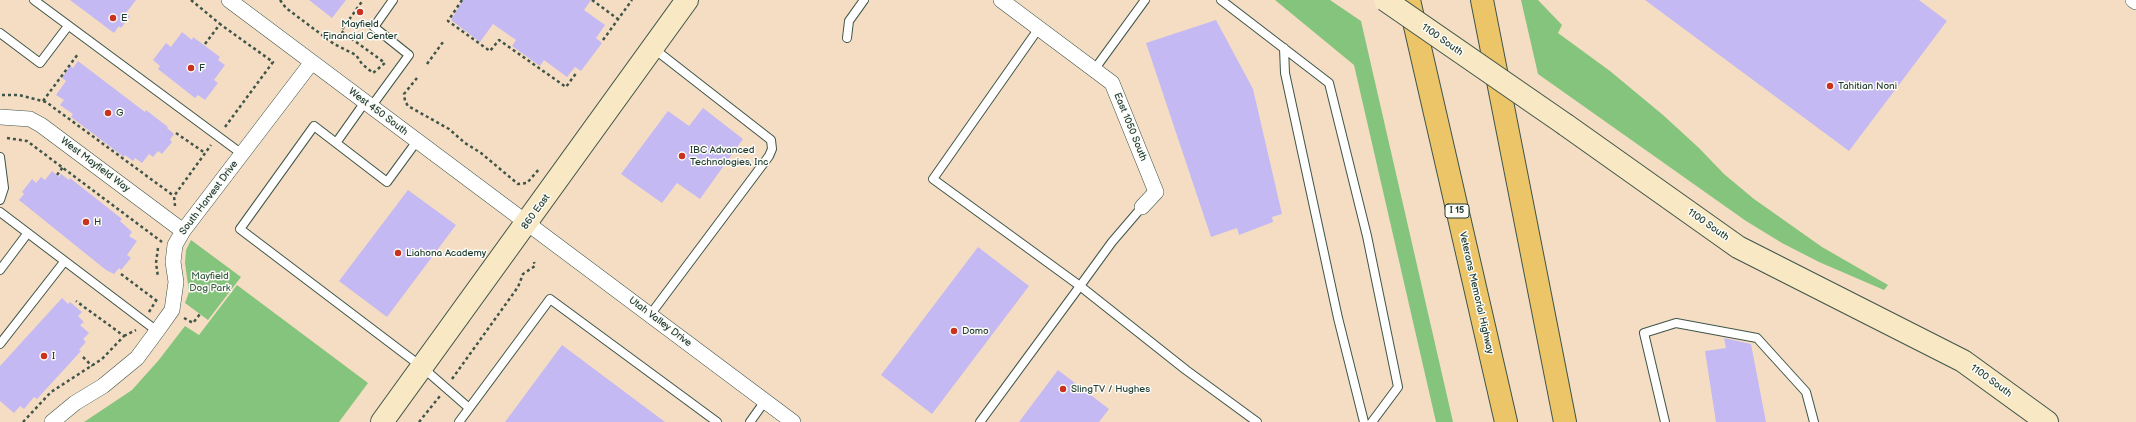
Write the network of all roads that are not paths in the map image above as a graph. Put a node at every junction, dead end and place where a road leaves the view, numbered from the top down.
1 (34, 0) edge
2 (229, 0) edge
3 (393, 0) edge
4 (687, 0) edge
5 (864, 0) edge
6 (1000, 0) edge
7 (1145, 0) edge
8 (1220, 0) edge
9 (1385, 0) edge
10 (1409, 0) edge
11 (1482, 0) edge
12 (2133, 0) edge
13 (2136, 2) edge
14 (68, 26) junction
15 (1039, 28) junction
16 (0, 33) edge
17 (847, 38) dead end
18 (653, 48) junction
19 (1284, 48) junction
20 (312, 62) junction
21 (1094, 70) junction
22 (368, 104) junction
23 (0, 117) edge
24 (417, 141) junction
25 (336, 143) junction
26 (242, 154) junction
27 (0, 157) edge
28 (0, 200) edge
29 (1142, 207) joint
30 (0, 212) edge
31 (528, 223) junction
32 (183, 231) junction
33 (28, 234) junction
34 (64, 262) junction
35 (0, 270) edge
36 (1080, 286) junction
37 (650, 315) junction
38 (157, 331) junction
39 (0, 344) edge
40 (422, 367) junction
41 (765, 401) junction
42 (469, 408) junction
43 (52, 422) edge
44 (382, 422) edge
45 (459, 422) edge
46 (717, 422) edge
47 (750, 422) edge
48 (793, 422) edge
49 (980, 422) edge
50 (1257, 422) edge
51 (1364, 422) edge
52 (1372, 422) edge
53 (1506, 422) edge
54 (1564, 422) edge
55 (1665, 422) edge
56 (1814, 422) edge
57 (2047, 422) edge

1 - 14 lane
2 - 20 street, West 450 South
3 - 22 lane
4 - 18 street, 860 East
5 - 17 lane
6 - 15 street, East 1050 South
7 - 21 lane
8 - 19 lane
9 - 57 street, 1100 South, bridge
10 - 53 highway, Veterans Memorial Highway / I 15
11 - 54 highway
12 - 13 street
14 - 16 lane
14 - 26 lane
15 - 21 street, East 1050 South
15 - 36 lane
18 - 31 street, 860 East
18 - 37 lane
19 - 51 lane
19 - 52 lane
20 - 22 street, West 450 South
20 - 26 street, South Harvest Drive
21 - 29 street, East 1050 South
22 - 24 street, West 450 South
22 - 25 lane
23 - 32 street, West Mayfield Way
24 - 25 lane
24 - 31 street, West 450 South
25 - 40 lane
26 - 32 street, South Harvest Drive
27 - 28 lane
29 - 36 lane
30 - 33 lane
31 - 37 street, Utah Valley Drive
31 - 40 street, 860 East
32 - 38 street, South Harvest Drive
33 - 34 lane
33 - 35 lane
34 - 38 lane
34 - 39 lane
36 - 49 lane
36 - 50 lane
37 - 41 street, Utah Valley Drive
38 - 43 street, South Harvest Drive
40 - 42 lane
40 - 44 street, 860 East
41 - 47 lane
41 - 48 street, Utah Valley Drive
42 - 45 lane
42 - 46 lane
55 - 56 lane

